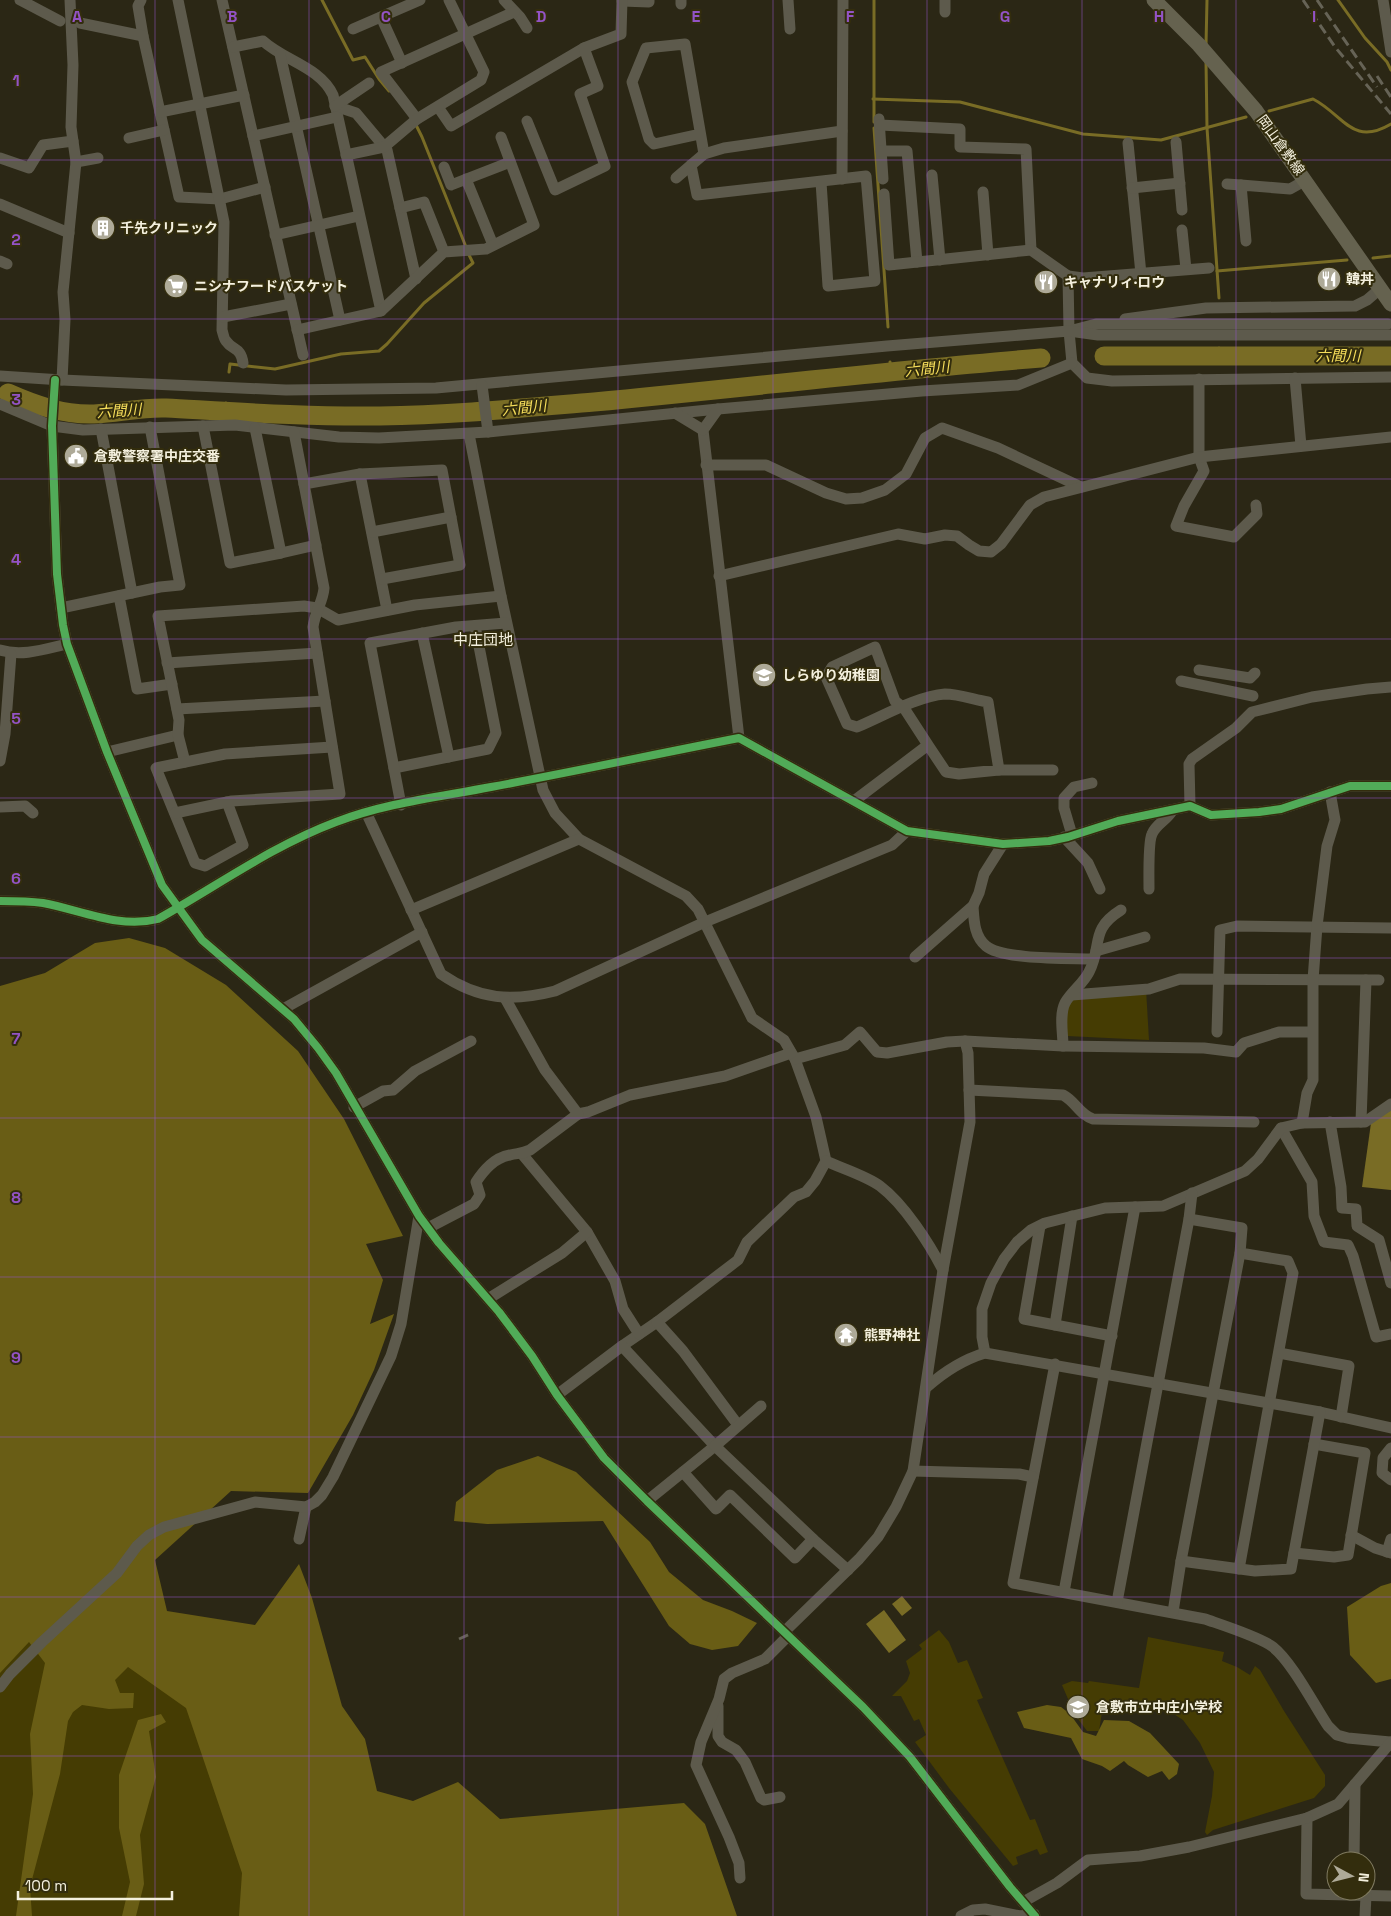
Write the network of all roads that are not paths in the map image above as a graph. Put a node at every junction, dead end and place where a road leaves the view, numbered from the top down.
1 (20, 0) edge
2 (70, 0) edge
3 (141, 0) edge
4 (178, 0) edge
5 (222, 0) edge
6 (420, 0) edge
7 (449, 0) edge
8 (504, 0) edge
9 (649, 0) edge
10 (788, 0) edge
11 (843, 0) edge
12 (1154, 0) edge
13 (1383, 0) edge
14 (622, 1) edge
15 (514, 12) junction
16 (381, 17) junction
17 (60, 21) dead end
18 (80, 23) dead end
19 (527, 28) dead end
20 (353, 29) dead end
21 (790, 29) dead end
22 (465, 34) junction
23 (143, 36) junction
24 (233, 47) junction
25 (584, 48) junction
26 (1391, 52) edge
27 (280, 54) junction
28 (402, 63) junction
29 (369, 83) dead end
30 (244, 95) junction
31 (200, 104) junction
32 (438, 107) junction
33 (160, 112) junction
34 (336, 112) junction
35 (414, 121) junction
36 (527, 121) dead end
37 (296, 126) junction
38 (164, 130) junction
39 (842, 131) junction
40 (700, 134) junction
41 (253, 136) junction
42 (501, 136) dead end
43 (129, 138) dead end
44 (73, 141) junction
45 (1176, 142) dead end
46 (1128, 143) dead end
47 (384, 147) junction
48 (882, 151) junction
49 (704, 154) junction
50 (346, 155) junction
51 (0, 158) edge
52 (98, 158) dead end
53 (76, 162) junction
54 (510, 162) junction
55 (691, 165) junction
56 (444, 166) dead end
57 (932, 175) dead end
58 (676, 178) dead end
59 (466, 179) junction
60 (842, 179) junction
61 (883, 179) dead end
62 (1306, 180) junction
63 (820, 182) junction
64 (1180, 183) junction
65 (1227, 184) dead end
66 (1241, 185) junction
67 (264, 187) junction
68 (1132, 188) junction
69 (983, 192) dead end
70 (884, 194) dead end
71 (220, 199) junction
72 (2, 205) edge
73 (400, 208) junction
74 (1182, 210) dead end
75 (359, 216) junction
76 (0, 217) edge
77 (319, 226) junction
78 (1182, 230) dead end
79 (69, 233) junction
80 (276, 235) junction
81 (1246, 241) dead end
82 (493, 245) junction
83 (1031, 250) junction
84 (444, 252) junction
85 (988, 255) junction
86 (940, 260) junction
87 (918, 262) junction
88 (1209, 268) dead end
89 (1186, 269) junction
90 (1141, 274) junction
91 (1068, 276) junction
92 (416, 279) junction
93 (1380, 288) junction
94 (291, 304) junction
95 (1391, 304) edge
96 (381, 311) junction
97 (223, 317) junction
98 (340, 320) junction
99 (1096, 324) junction
100 (1388, 324) dead end
101 (297, 330) junction
102 (1069, 332) junction
103 (1391, 336) edge
104 (303, 355) dead end
105 (243, 363) dead end
106 (1072, 363) junction
107 (0, 376) edge
108 (1391, 377) edge
109 (1295, 378) junction
110 (58, 380) junction
111 (1198, 380) junction
112 (482, 385) junction
113 (0, 404) edge
114 (718, 409) junction
115 (675, 413) junction
116 (52, 422) junction
117 (203, 426) junction
118 (150, 427) junction
119 (487, 427) junction
120 (256, 428) junction
121 (101, 429) junction
122 (703, 430) junction
123 (294, 432) junction
124 (469, 434) junction
125 (1391, 437) edge
126 (1301, 446) junction
127 (1199, 457) junction
128 (706, 465) junction
129 (360, 474) junction
130 (304, 484) junction
131 (1081, 487) junction
132 (1256, 505) dead end
133 (451, 517) junction
134 (372, 532) junction
135 (316, 545) junction
136 (281, 553) junction
137 (719, 576) junction
138 (382, 579) junction
139 (132, 593) junction
140 (119, 596) junction
141 (501, 596) junction
142 (61, 608) junction
143 (318, 608) junction
144 (387, 610) junction
145 (506, 623) junction
146 (475, 626) junction
147 (422, 632) junction
148 (67, 644) junction
149 (5, 652) edge
150 (317, 653) junction
151 (168, 662) junction
152 (1198, 670) dead end
153 (1181, 681) dead end
154 (172, 684) junction
155 (1391, 687) edge
156 (1253, 696) junction
157 (325, 701) junction
158 (904, 708) junction
159 (177, 709) junction
160 (1252, 712) junction
161 (178, 735) junction
162 (738, 738) junction
163 (928, 745) junction
164 (332, 747) junction
165 (107, 752) junction
166 (449, 757) junction
167 (0, 761) edge
168 (185, 762) junction
169 (394, 768) junction
170 (998, 770) junction
171 (1054, 770) dead end
172 (540, 778) junction
173 (1092, 783) dead end
174 (1391, 786) edge
175 (1330, 792) junction
176 (854, 801) junction
177 (227, 802) junction
178 (401, 804) junction
179 (1190, 806) junction
180 (0, 807) edge
181 (1172, 811) junction
182 (366, 812) junction
183 (33, 813) dead end
184 (175, 813) junction
185 (907, 832) junction
186 (1068, 836) junction
187 (579, 839) junction
188 (1003, 844) junction
189 (1149, 888) dead end
190 (1100, 889) dead end
191 (0, 901) edge
192 (973, 906) junction
193 (178, 908) junction
194 (411, 910) junction
195 (1121, 910) dead end
196 (705, 922) junction
197 (1317, 926) junction
198 (1391, 928) edge
199 (422, 932) junction
200 (1145, 937) dead end
201 (1094, 955) junction
202 (915, 957) dead end
203 (1218, 979) junction
204 (1313, 980) junction
205 (1366, 980) junction
206 (1379, 980) dead end
207 (1072, 995) junction
208 (505, 998) junction
209 (283, 1010) junction
210 (1217, 1032) dead end
211 (1312, 1032) junction
212 (471, 1040) dead end
213 (965, 1041) junction
214 (1063, 1046) junction
215 (793, 1056) junction
216 (969, 1090) junction
217 (1391, 1104) edge
218 (354, 1107) junction
219 (578, 1114) junction
220 (1254, 1122) dead end
221 (1330, 1122) junction
222 (1361, 1122) junction
223 (1302, 1123) junction
224 (1281, 1128) junction
225 (522, 1154) junction
226 (826, 1161) junction
227 (1192, 1193) junction
228 (1135, 1207) junction
229 (419, 1216) junction
230 (1072, 1216) junction
231 (1189, 1219) junction
232 (1040, 1226) junction
233 (428, 1228) junction
234 (587, 1232) junction
235 (1240, 1253) junction
236 (943, 1270) junction
237 (1391, 1283) edge
238 (488, 1299) junction
239 (658, 1322) junction
240 (1055, 1325) junction
241 (639, 1334) junction
242 (1391, 1334) edge
243 (1112, 1336) junction
244 (622, 1346) junction
245 (985, 1353) junction
246 (1278, 1353) junction
247 (1055, 1364) junction
248 (1105, 1373) junction
249 (1159, 1383) junction
250 (927, 1386) junction
251 (1214, 1393) junction
252 (557, 1396) junction
253 (1269, 1403) junction
254 (761, 1406) dead end
255 (1320, 1412) junction
256 (1341, 1417) junction
257 (738, 1425) junction
258 (1391, 1428) edge
259 (1314, 1444) junction
260 (715, 1446) junction
261 (1391, 1448) edge
262 (913, 1471) junction
263 (683, 1472) junction
264 (1032, 1477) junction
265 (1391, 1480) edge
266 (647, 1501) junction
267 (306, 1507) junction
268 (1351, 1536) junction
269 (299, 1539) dead end
270 (813, 1539) junction
271 (1391, 1539) edge
272 (1389, 1552) edge
273 (1294, 1553) junction
274 (1181, 1561) junction
275 (1239, 1569) junction
276 (848, 1570) junction
277 (1064, 1592) junction
278 (1117, 1602) junction
279 (1173, 1612) junction
280 (786, 1634) junction
281 (0, 1687) edge
282 (719, 1699) junction
283 (1391, 1742) edge
284 (1355, 1784) junction
285 (780, 1797) dead end
286 (1307, 1818) junction
287 (1354, 1851) edge
288 (740, 1878) dead end
289 (1326, 1894) edge
290 (1376, 1896) edge
291 (1391, 1896) edge
292 (1366, 1901) edge
293 (1023, 1902) junction
294 (1035, 1915) edge
295 (961, 1916) edge
296 (1365, 1916) edge

1 - 17 street
2 - 44 street
3 - 23 street
4 - 31 street
5 - 24 street
6 - 16 street
7 - 22 street
8 - 15 street
9 - 14 street
10 - 21 street
11 - 39 street
12 - 62 main road, 岡山倉敷線
13 - 26 street
14 - 25 street
15 - 19 street
15 - 22 street
16 - 20 street
16 - 28 street
18 - 23 street
22 - 28 street
22 - 32 street
23 - 33 street
24 - 27 street
24 - 30 street
25 - 32 street
25 - 36 street
27 - 34 street
27 - 37 street
28 - 35 street
29 - 34 street
30 - 31 street
30 - 41 street
31 - 33 street
31 - 71 street
32 - 35 street
33 - 38 street
34 - 37 street
34 - 47 street
34 - 50 street
35 - 47 street
37 - 41 street
37 - 77 street
38 - 43 street
38 - 71 street
39 - 49 street
39 - 60 street
40 - 40 street
40 - 49 street
41 - 67 street
42 - 54 street
44 - 51 street
44 - 53 street
45 - 64 street
46 - 68 street
47 - 50 street
47 - 73 street
48 - 61 street
48 - 83 street
48 - 87 street
49 - 55 street
50 - 75 street
52 - 53 street
53 - 79 street
54 - 59 street
54 - 82 street
55 - 58 street
55 - 63 street
56 - 59 street
57 - 86 street
59 - 82 street
60 - 63 street
60 - 63 street
62 - 66 street
62 - 93 main road, 岡山倉敷線
64 - 68 street
64 - 74 street
65 - 66 street
66 - 81 street
67 - 71 street
67 - 80 street
68 - 90 street
69 - 85 street
70 - 87 street
71 - 97 street
72 - 76 street
72 - 79 street
73 - 84 street
73 - 92 street
75 - 77 street
75 - 96 street
77 - 80 street
77 - 98 street
78 - 89 street
79 - 110 street
80 - 94 street
82 - 84 street
83 - 85 street
83 - 91 street
84 - 92 street
85 - 86 street
86 - 87 street
88 - 89 street
89 - 90 street
90 - 91 street
91 - 102 street
92 - 96 street
93 - 95 main road, 岡山倉敷線
93 - 99 street
94 - 97 street
94 - 101 street
96 - 98 street
97 - 105 street
98 - 101 street
99 - 100 street
99 - 102 street
101 - 104 street
102 - 103 street
102 - 106 street
102 - 112 street
106 - 111 street
106 - 114 street
107 - 110 street
108 - 109 street
109 - 111 street
109 - 126 street
110 - 112 street
110 - 116 street
111 - 127 street
112 - 119 street
113 - 116 street
114 - 115 street
114 - 122 street
115 - 119 street
115 - 122 street
116 - 121 street
116 - 142 street
117 - 118 street
117 - 120 street
117 - 136 street
118 - 121 street
118 - 139 street
119 - 124 street
120 - 123 street
120 - 136 street
121 - 139 street
122 - 128 street
123 - 124 street
123 - 130 street
124 - 141 street
125 - 126 street
126 - 127 street
127 - 131 street
127 - 132 street
128 - 131 street
128 - 137 street
129 - 130 street
129 - 133 street
129 - 134 street
130 - 135 street
131 - 137 street
133 - 134 street
133 - 138 street
134 - 138 street
135 - 136 street
135 - 143 street
137 - 162 street
138 - 144 street
139 - 140 street
140 - 142 street
140 - 154 street
141 - 144 street
141 - 145 street
142 - 148 street
143 - 144 street
143 - 150 street
143 - 151 street
145 - 146 street
145 - 172 street
146 - 147 street
146 - 166 street
147 - 166 street
147 - 169 street
148 - 149 street
148 - 165 street
149 - 167 street
150 - 151 street
150 - 157 street
151 - 154 street
152 - 156 street
153 - 156 street
154 - 159 street
155 - 160 street
156 - 160 street
157 - 159 street
157 - 164 street
158 - 158 street
158 - 163 street
158 - 170 street
159 - 161 street
160 - 179 street
161 - 165 street
161 - 168 street
162 - 172 street
162 - 176 street
163 - 170 street
163 - 176 street
164 - 168 street
164 - 177 street
165 - 193 street
166 - 169 street
168 - 184 street
169 - 178 street
170 - 171 street
172 - 178 street
172 - 187 street
173 - 186 street
174 - 175 street
175 - 179 street
175 - 197 street
176 - 185 street
177 - 184 street
177 - 184 street
178 - 182 street
179 - 181 street
180 - 183 street
181 - 186 street
181 - 189 street
182 - 193 street
182 - 194 street
185 - 188 street
185 - 196 street
186 - 188 street
186 - 190 street
187 - 194 street
187 - 196 street
188 - 192 street
191 - 193 street
192 - 201 street
192 - 202 street
193 - 209 street
194 - 199 street
195 - 201 street
196 - 208 street
196 - 215 street
197 - 198 street
197 - 203 street
197 - 204 street
199 - 208 street
199 - 209 street
200 - 201 street
201 - 207 street
203 - 204 street
203 - 207 street
203 - 210 street
204 - 205 street
204 - 211 street
205 - 206 street
205 - 222 street
207 - 214 street
208 - 219 street
209 - 218 street
211 - 214 street
211 - 223 street
212 - 218 street
213 - 214 street
213 - 215 street
213 - 216 street
215 - 219 street
215 - 226 street
216 - 220 street
216 - 236 street
217 - 222 street
218 - 229 street
219 - 225 street
221 - 222 street
221 - 223 street
221 - 237 street
223 - 224 street
224 - 227 street
224 - 242 street
225 - 233 street
225 - 234 street
226 - 236 street
226 - 239 street
227 - 228 street
227 - 231 street
228 - 230 street
228 - 243 street
229 - 233 street
229 - 267 street
230 - 232 street
230 - 240 street
231 - 235 street
231 - 249 street
232 - 240 street
232 - 245 street
233 - 238 street
234 - 238 street
234 - 241 street
235 - 246 street
235 - 251 street
236 - 250 street
238 - 252 street
239 - 241 street
239 - 257 street
240 - 243 street
241 - 244 street
243 - 248 street
244 - 252 street
244 - 260 street
245 - 247 street
245 - 250 street
246 - 253 street
246 - 256 street
247 - 248 street
247 - 264 street
248 - 249 street
248 - 277 street
249 - 251 street
249 - 278 street
250 - 262 street
251 - 253 street
251 - 274 street
252 - 266 street
253 - 255 street
253 - 275 street
254 - 257 street
255 - 256 street
255 - 259 street
256 - 258 street
257 - 260 street
259 - 268 street
259 - 273 street
260 - 263 street
260 - 270 street
261 - 265 street
262 - 264 street
262 - 276 street
263 - 266 street
263 - 270 street
264 - 277 street
266 - 280 street
267 - 269 street
267 - 281 street
268 - 272 street
268 - 273 street
270 - 276 street
271 - 272 street
273 - 275 street
274 - 275 street
274 - 279 street
276 - 280 street
277 - 278 street
278 - 279 street
279 - 283 street
280 - 282 street
280 - 293 street
282 - 285 street
282 - 288 street
283 - 284 street
284 - 286 street
284 - 287 street
286 - 289 street
286 - 293 street
290 - 291 street
292 - 296 street
293 - 294 street
294 - 295 street

